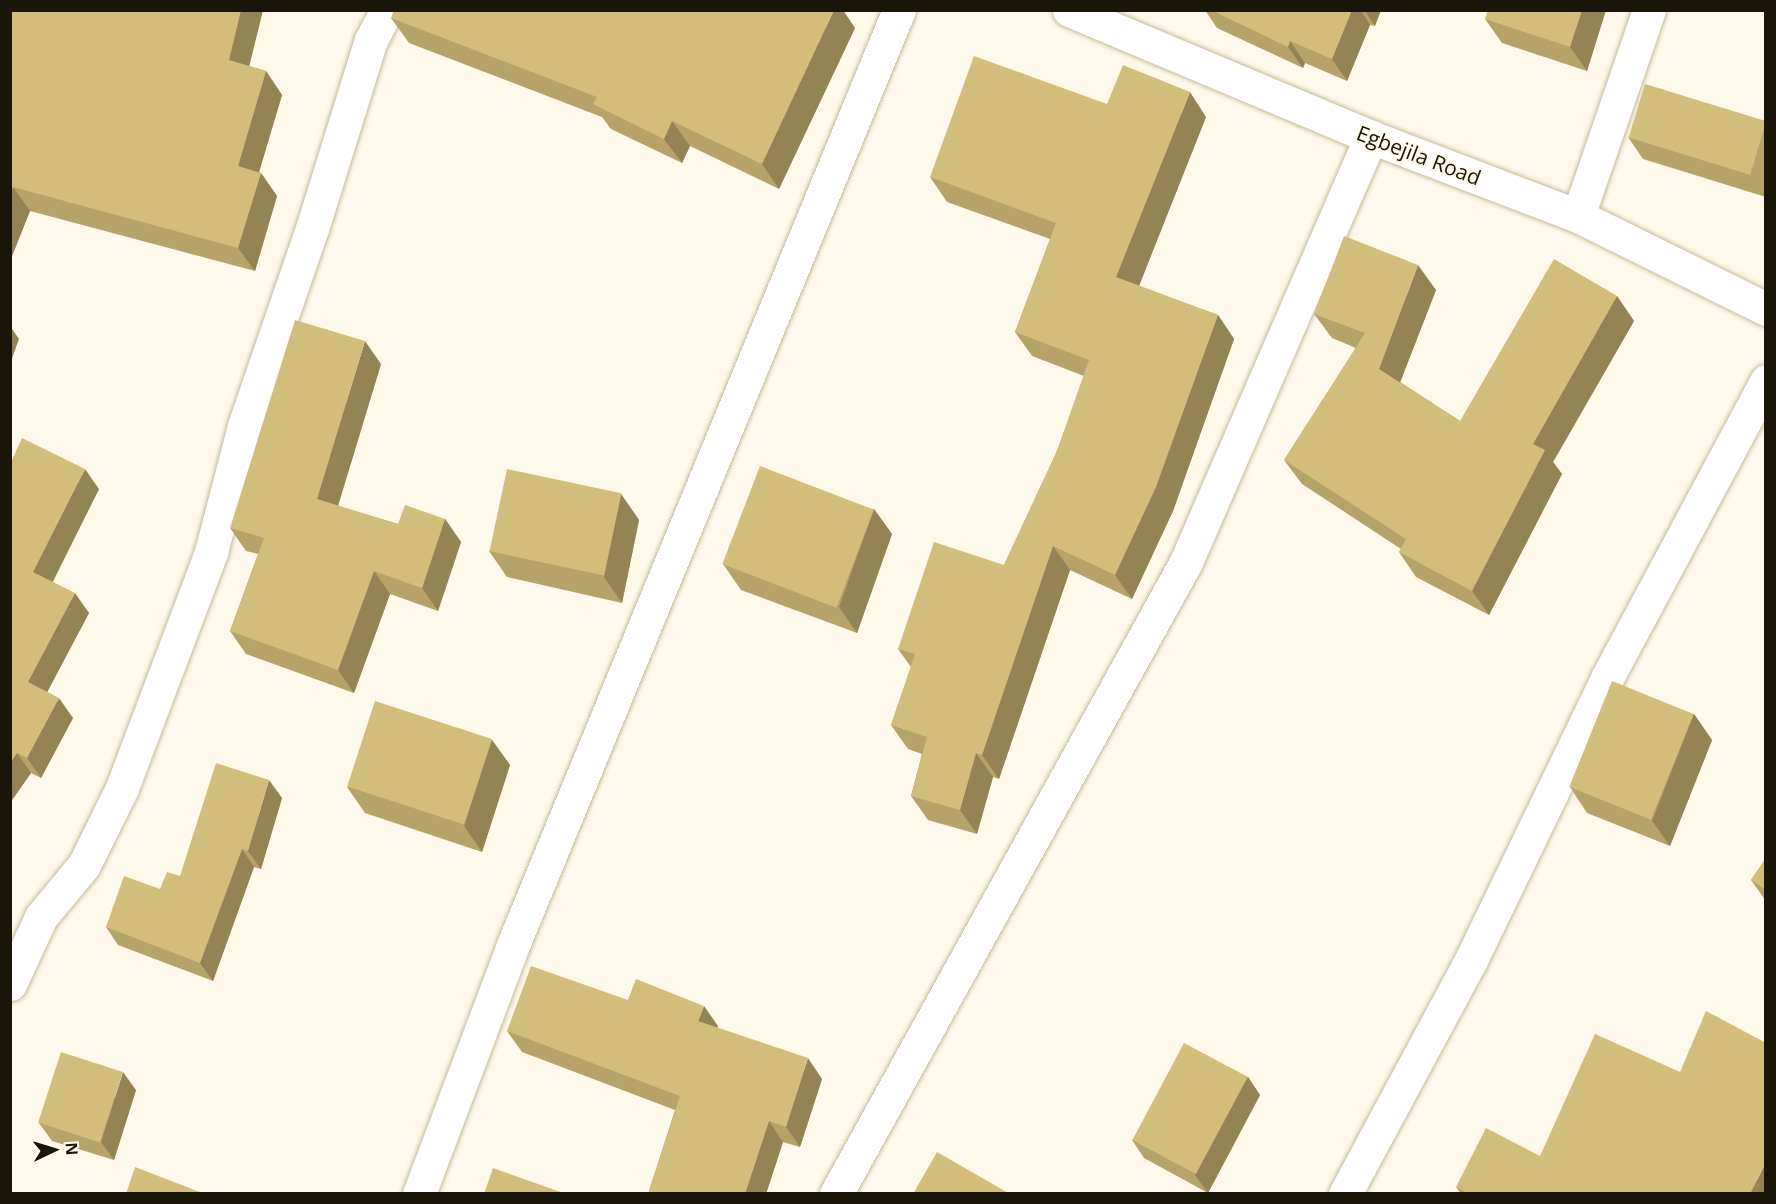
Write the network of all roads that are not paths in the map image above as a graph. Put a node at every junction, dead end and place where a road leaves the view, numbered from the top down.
1 (387, 10) edge
2 (899, 10) edge
3 (1649, 10) edge
4 (1082, 13) edge
5 (1371, 137) junction
6 (1578, 216) junction
7 (1766, 309) edge
8 (1766, 381) edge
9 (10, 984) edge
10 (419, 1194) edge
11 (836, 1194) edge
12 (1345, 1194) edge

1 - 9 street
2 - 10 street
3 - 6 street
4 - 5 street, Egbejila Road
5 - 6 street, Egbejila Road
5 - 11 street
6 - 7 street, Egbejila Road
8 - 12 street

